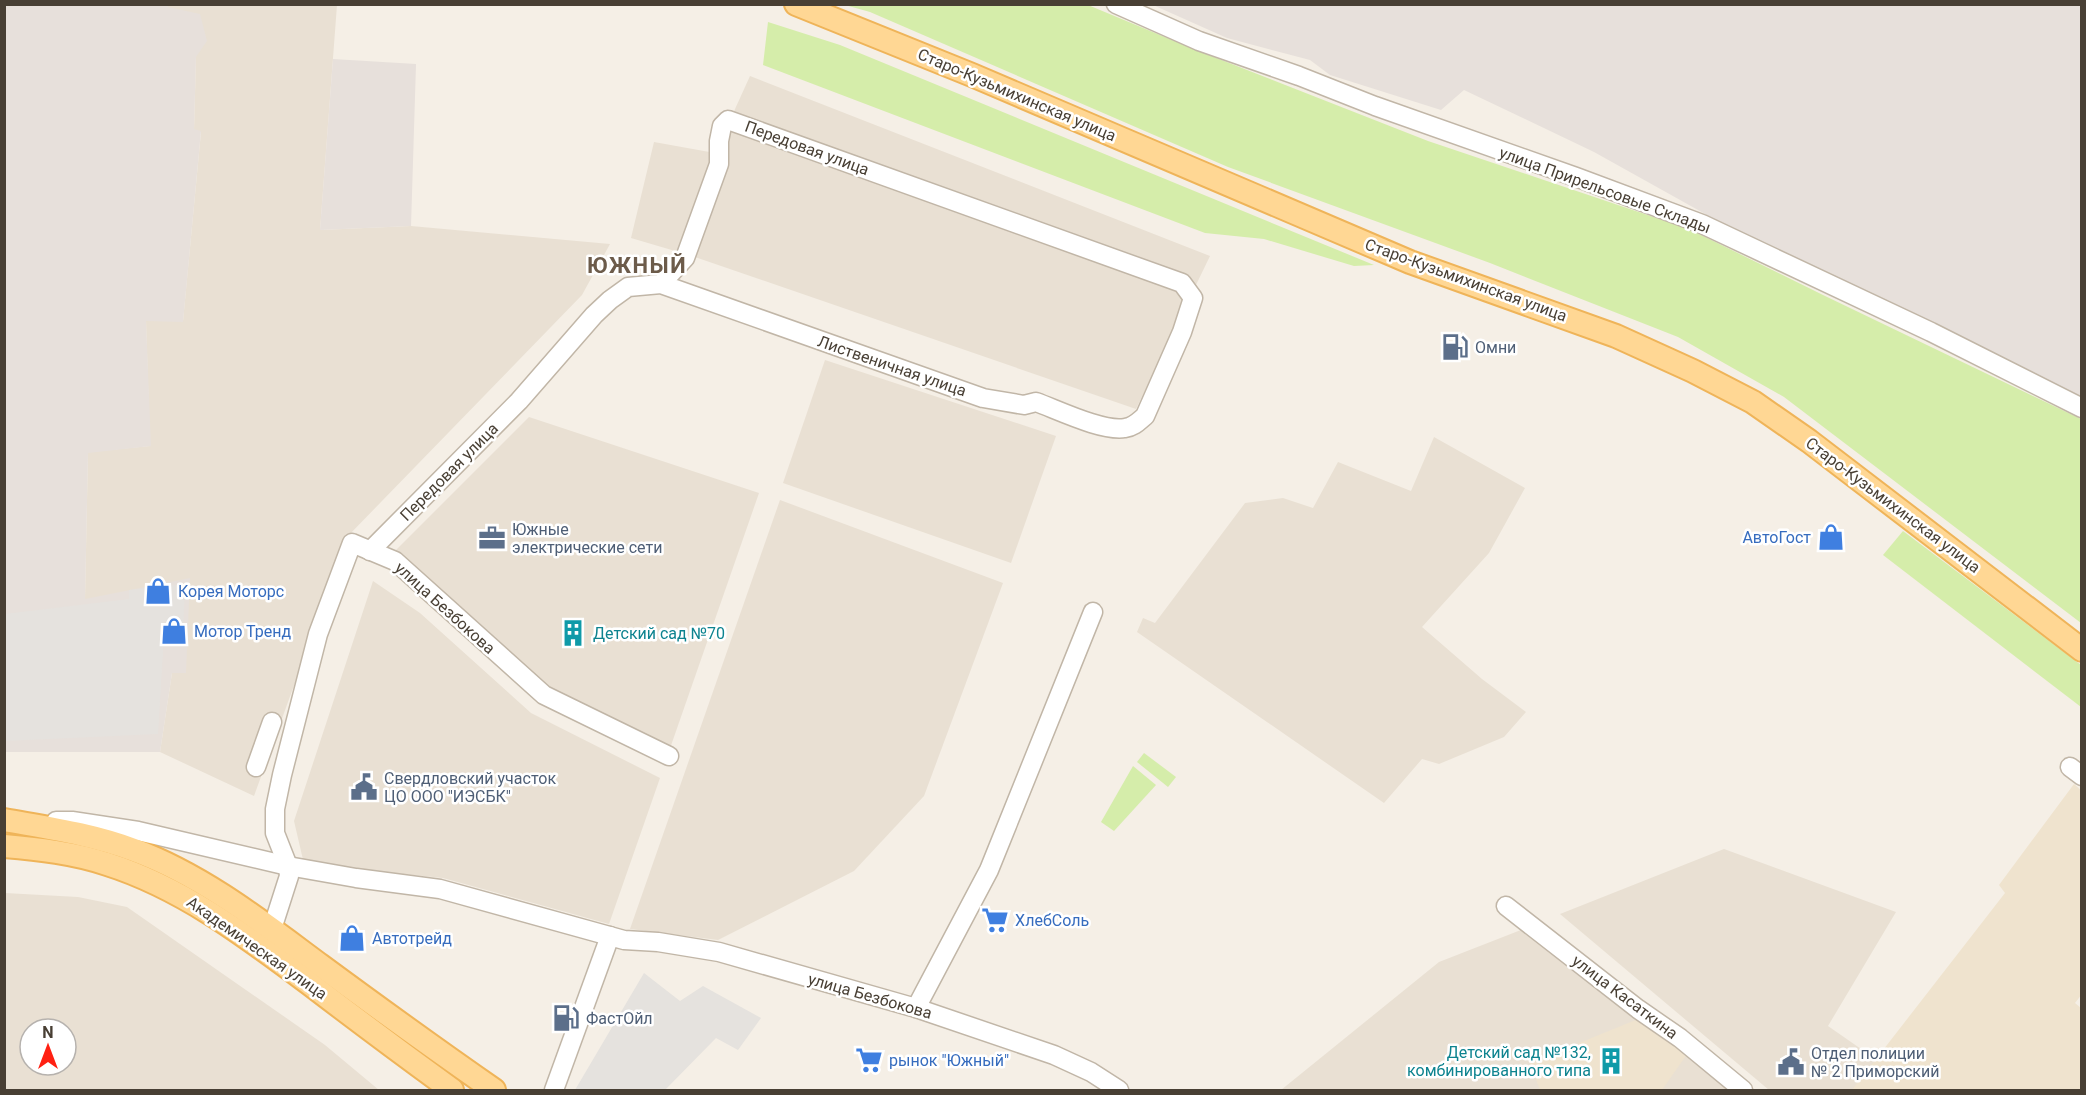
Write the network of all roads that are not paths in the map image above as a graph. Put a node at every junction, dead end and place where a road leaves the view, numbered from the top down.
1 (796, 4) edge
2 (1116, 4) edge
3 (661, 284) junction
4 (2082, 408) edge
5 (1126, 428) joint
6 (370, 551) junction
7 (1093, 612) dead end
8 (2082, 650) edge
9 (272, 722) dead end
10 (669, 756) dead end
11 (256, 766) dead end
12 (6, 821) edge
13 (4, 846) edge
14 (288, 866) junction
15 (1506, 906) dead end
16 (272, 929) junction
17 (610, 936) junction
18 (916, 1008) junction
19 (552, 1088) edge
20 (1117, 1089) edge
21 (452, 1090) edge
22 (494, 1090) edge
23 (1743, 1090) edge

1 - 8 main road, Старо-Кузьмихинская улица
2 - 4 street, улица Прирельсовые Склады
3 - 5 street, Лиственичная улица
3 - 5 street, Передовая улица
3 - 6 street, Передовая улица
6 - 10 street, улица Безбокова
6 - 14 street, улица Безбокова
7 - 18 street
9 - 11 street
12 - 14 street, улица Безбокова
12 - 16 main road
13 - 21 main road, Академическая улица
14 - 16 street
14 - 17 street, улица Безбокова
15 - 23 street, улица Касаткина
16 - 22 main road
17 - 18 street, улица Безбокова
17 - 19 street
18 - 20 street, улица Безбокова

